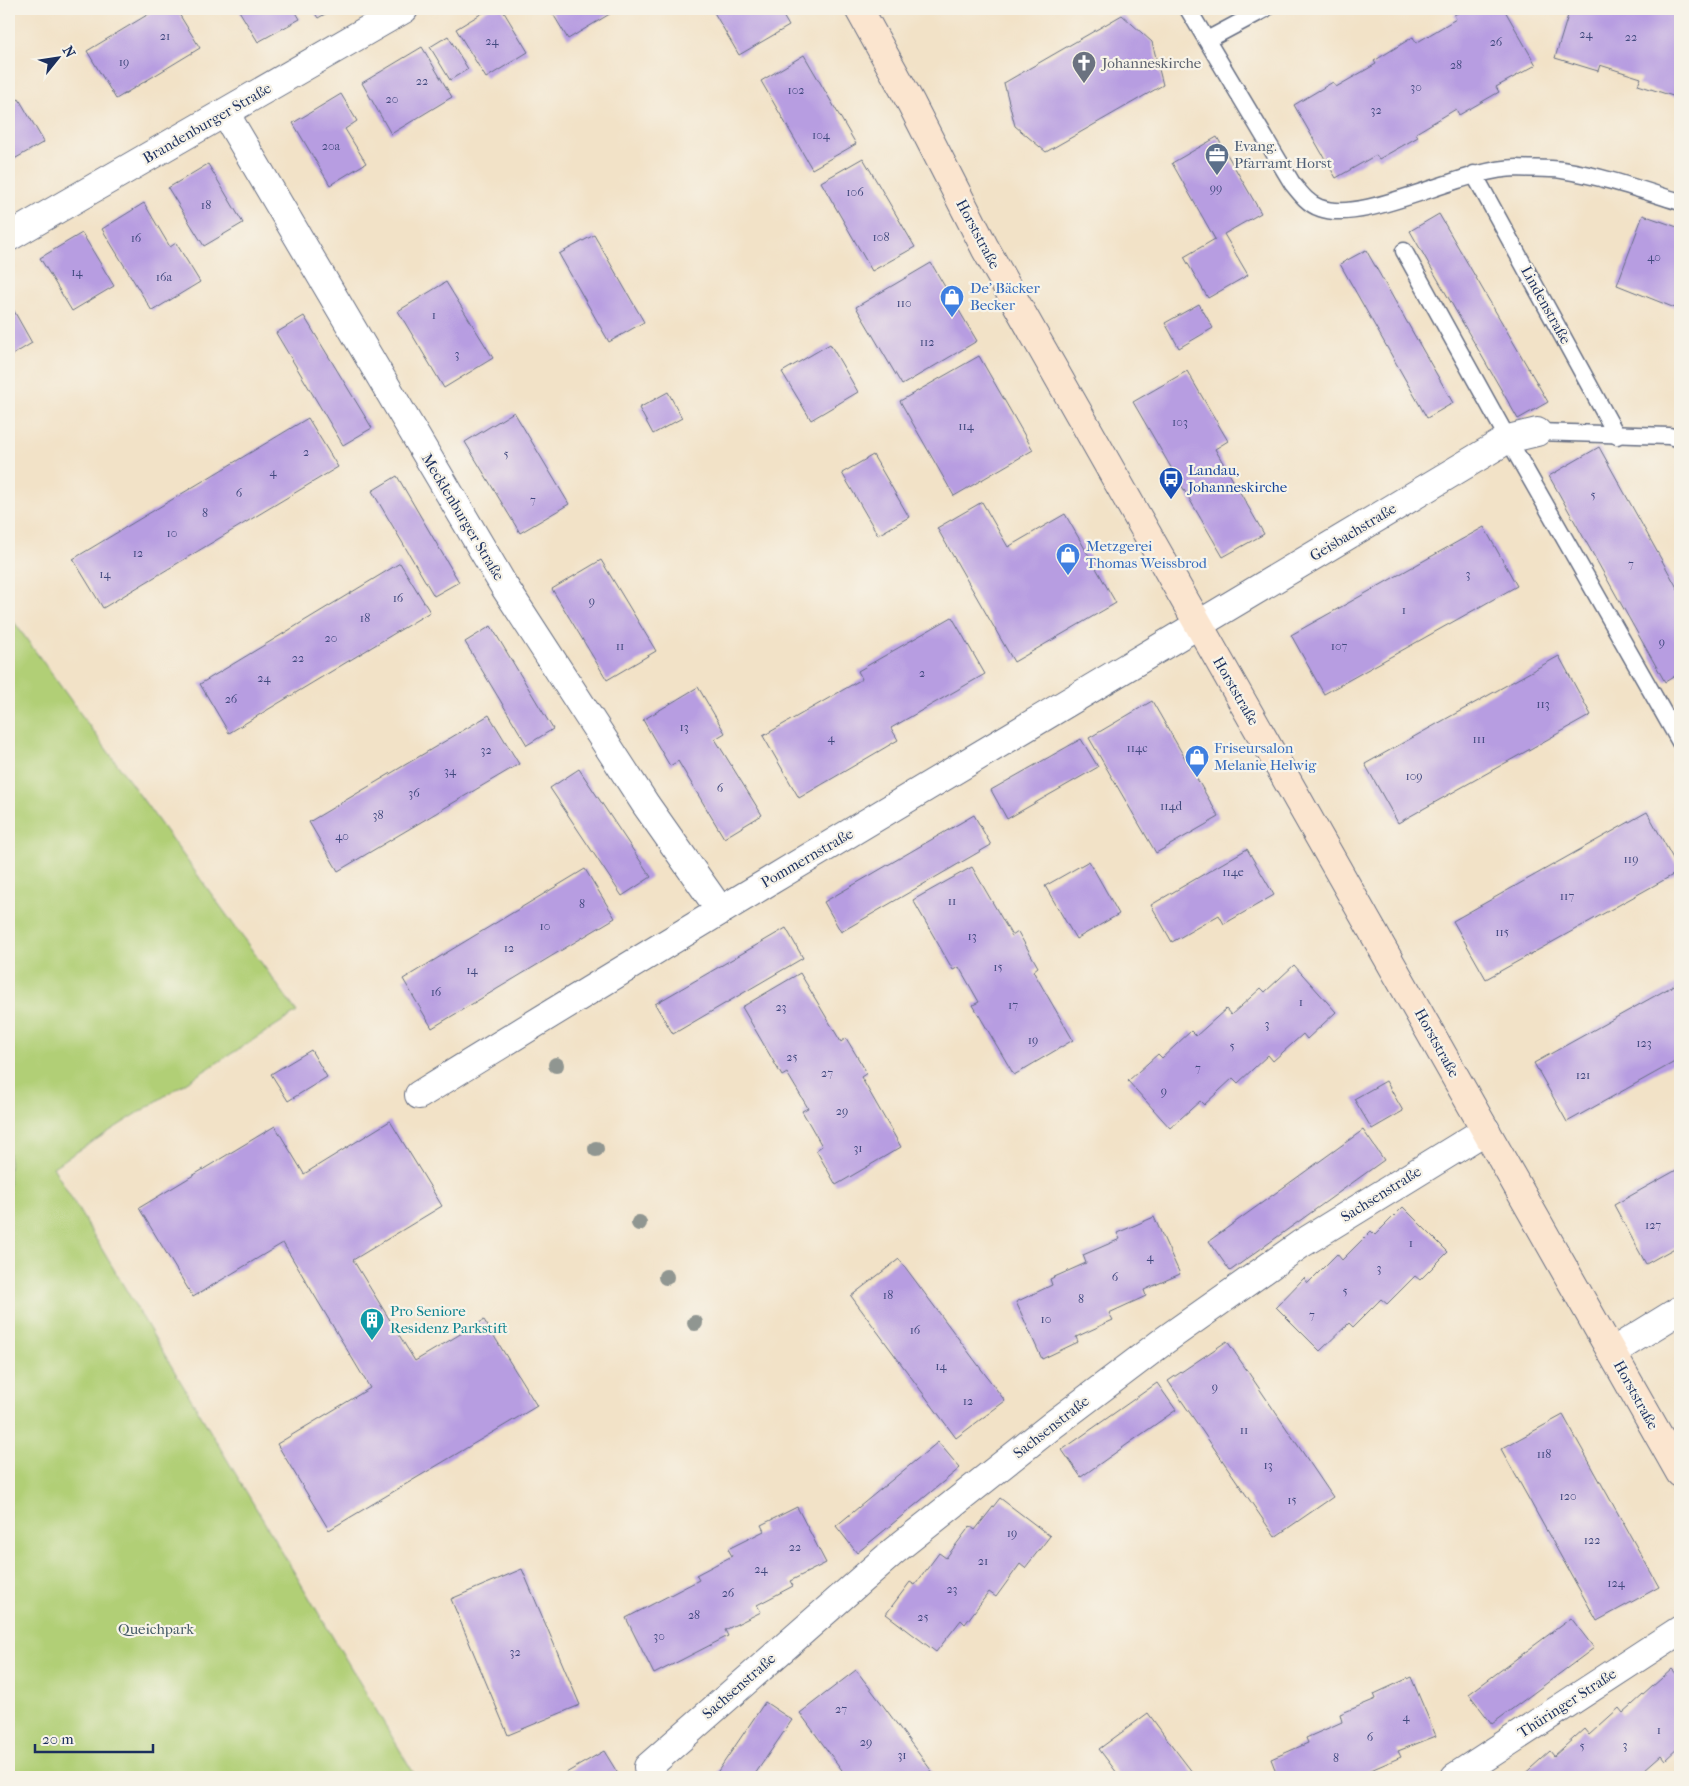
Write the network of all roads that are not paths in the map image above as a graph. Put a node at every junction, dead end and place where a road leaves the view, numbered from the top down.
1 (404, 9) edge
2 (1188, 9) edge
3 (1265, 9) edge
4 (862, 12) edge
5 (1207, 40) junction
6 (225, 113) junction
7 (1474, 174) junction
8 (1680, 202) edge
9 (9, 237) edge
10 (1404, 251) dead end
11 (1537, 432) joint
12 (1617, 436) junction
13 (1508, 439) junction
14 (1680, 439) edge
15 (1198, 626) junction
16 (1680, 742) edge
17 (720, 910) junction
18 (419, 1095) dead end
19 (1486, 1130) junction
20 (1680, 1310) edge
21 (1612, 1352) junction
22 (1680, 1473) edge
23 (1680, 1630) edge
24 (648, 1767) dead end
25 (1455, 1777) edge

1 - 6 street, Brandenburger Straße
2 - 5 lane
3 - 5 lane
4 - 15 street, Horststraße
5 - 7 lane
6 - 9 street, Brandenburger Straße
6 - 17 street, Mecklenburger Straße
7 - 8 lane
7 - 12 lane, Lindenstraße
10 - 13 lane
11 - 12 lane
11 - 13 street, Geisbachstraße
12 - 14 lane
13 - 15 street, Geisbachstraße
13 - 16 lane
15 - 17 street, Pommernstraße
15 - 19 street, Horststraße
17 - 18 street, Pommernstraße
19 - 21 street, Horststraße
19 - 24 street, Sachsenstraße
20 - 21 street
21 - 22 street, Horststraße
23 - 25 street, Thüringer Straße

